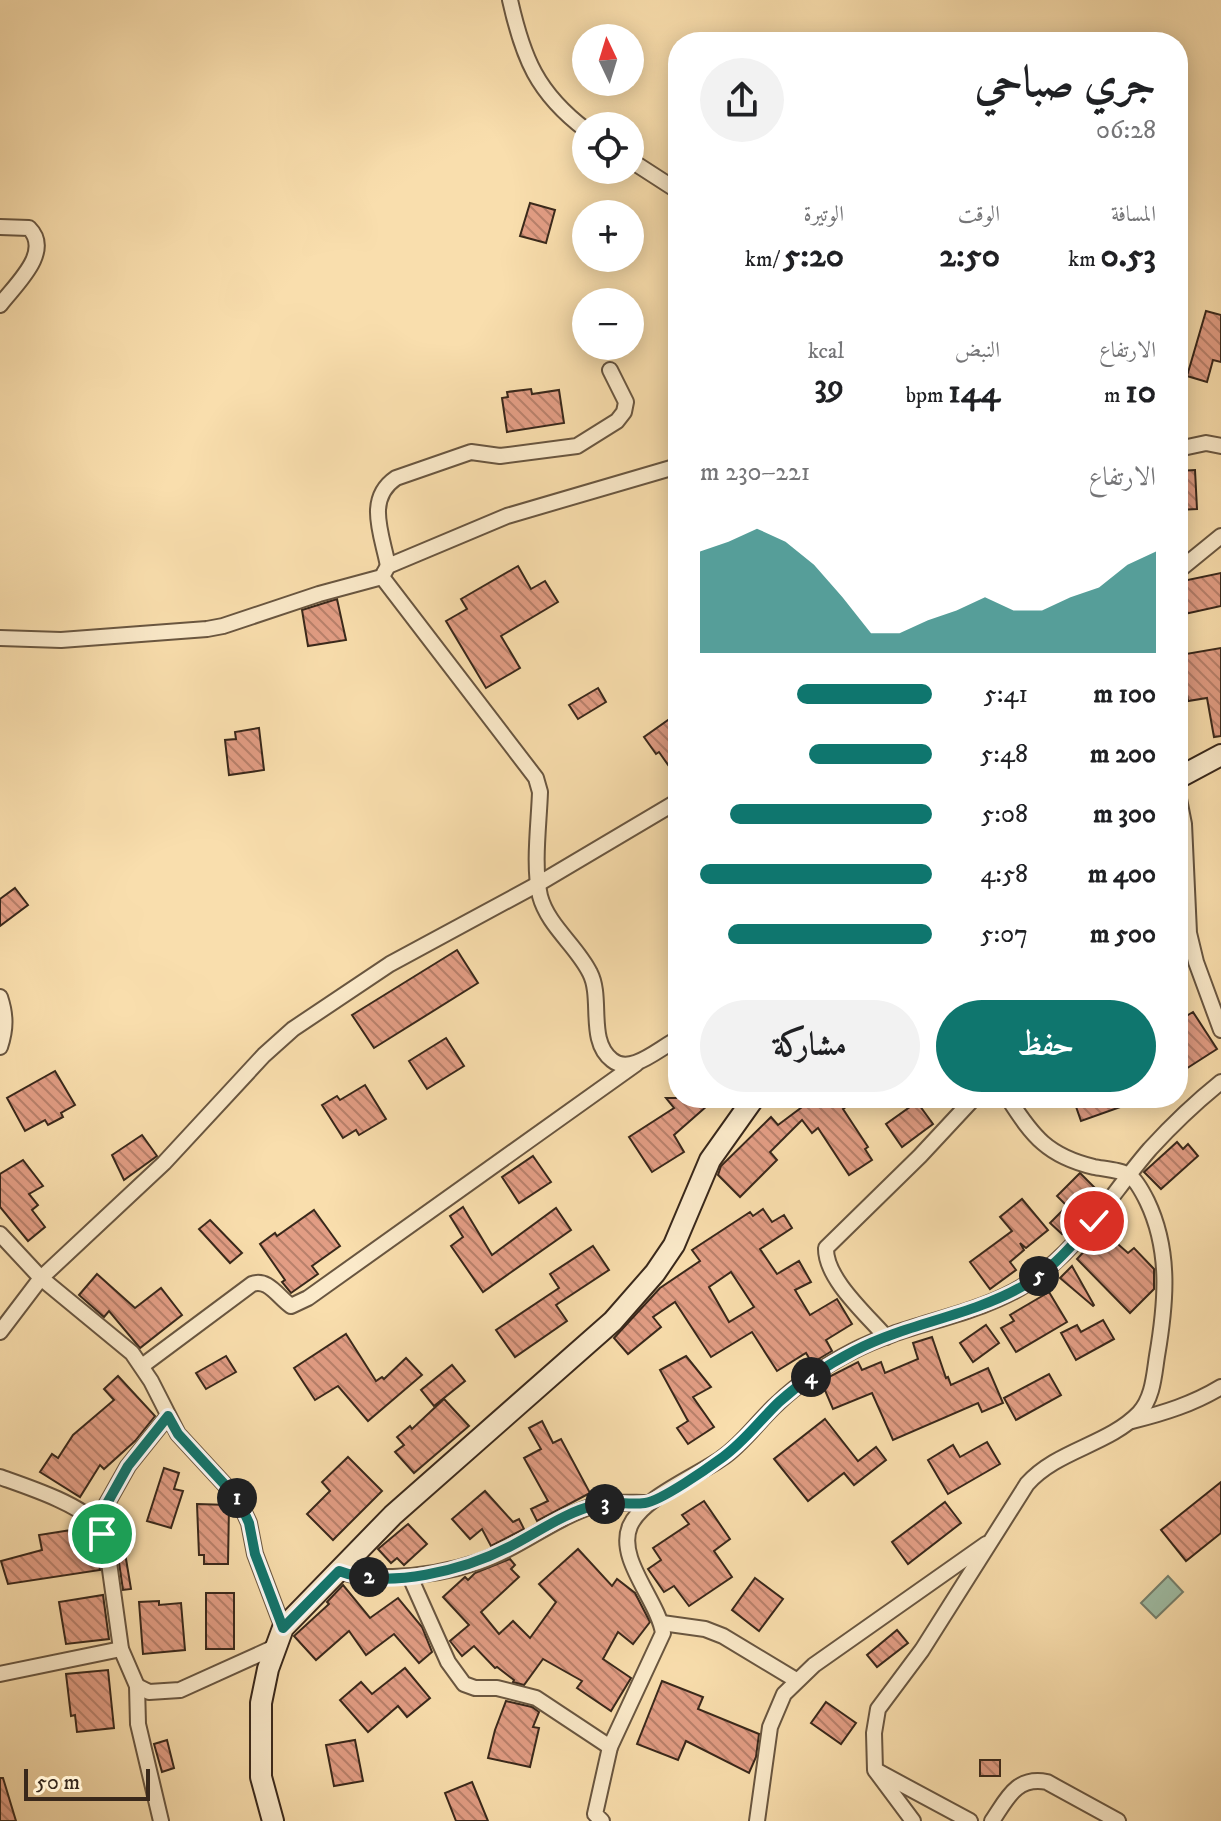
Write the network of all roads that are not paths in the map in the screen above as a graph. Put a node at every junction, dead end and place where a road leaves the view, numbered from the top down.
1 (510, 0) edge
2 (572, 117) edge
3 (644, 169) edge
4 (668, 185) edge
5 (0, 227) edge
6 (0, 305) edge
7 (610, 370) dead end
8 (1221, 446) edge
9 (1188, 447) edge
10 (668, 469) edge
11 (1221, 536) edge
12 (1188, 563) edge
13 (385, 572) junction
14 (2, 637) edge
15 (1221, 755) edge
16 (1188, 773) edge
17 (668, 807) edge
18 (538, 884) junction
19 (1188, 911) edge
20 (0, 997) edge
21 (1221, 1030) edge
22 (668, 1045) edge
23 (0, 1047) edge
24 (643, 1060) junction
25 (1221, 1082) edge
26 (747, 1108) edge
27 (965, 1108) edge
28 (1014, 1108) edge
29 (1129, 1175) junction
30 (0, 1234) edge
31 (41, 1278) junction
32 (0, 1332) edge
33 (886, 1337) junction
34 (142, 1366) junction
35 (1221, 1387) edge
36 (168, 1416) junction
37 (1128, 1422) junction
38 (0, 1477) edge
39 (648, 1503) junction
40 (96, 1523) junction
41 (992, 1539) junction
42 (339, 1571) junction
43 (410, 1577) junction
44 (662, 1623) junction
45 (279, 1638) junction
46 (121, 1649) junction
47 (0, 1674) edge
48 (796, 1680) junction
49 (137, 1686) junction
50 (610, 1747) junction
51 (875, 1770) junction
52 (161, 1821) edge
53 (273, 1821) edge
54 (602, 1821) edge
55 (757, 1821) edge
56 (913, 1821) edge
57 (970, 1821) edge
58 (992, 1821) edge
59 (1118, 1821) edge

1 - 2 street
3 - 4 street
5 - 6 street
7 - 13 street
8 - 9 street
10 - 13 street
11 - 12 street
13 - 14 street
13 - 18 street
15 - 16 main road
17 - 18 street
18 - 24 street
18 - 31 street
19 - 21 street
20 - 23 street
22 - 24 street
24 - 34 street
25 - 29 street
26 - 42 main road
27 - 33 street
28 - 29 street
29 - 33 street
29 - 37 street
30 - 31 street
31 - 32 street
31 - 34 street
33 - 39 street
34 - 36 street
35 - 37 street
36 - 40 street
36 - 45 street
37 - 41 street
38 - 40 street
39 - 43 street
39 - 44 street
40 - 46 street
41 - 48 street
41 - 51 street
42 - 43 street
42 - 45 main road
43 - 50 street
44 - 48 street
44 - 50 street
45 - 49 street
45 - 53 main road
46 - 47 street
46 - 49 street
48 - 55 street
49 - 52 street
50 - 54 street
51 - 56 street
51 - 57 street
58 - 59 street

